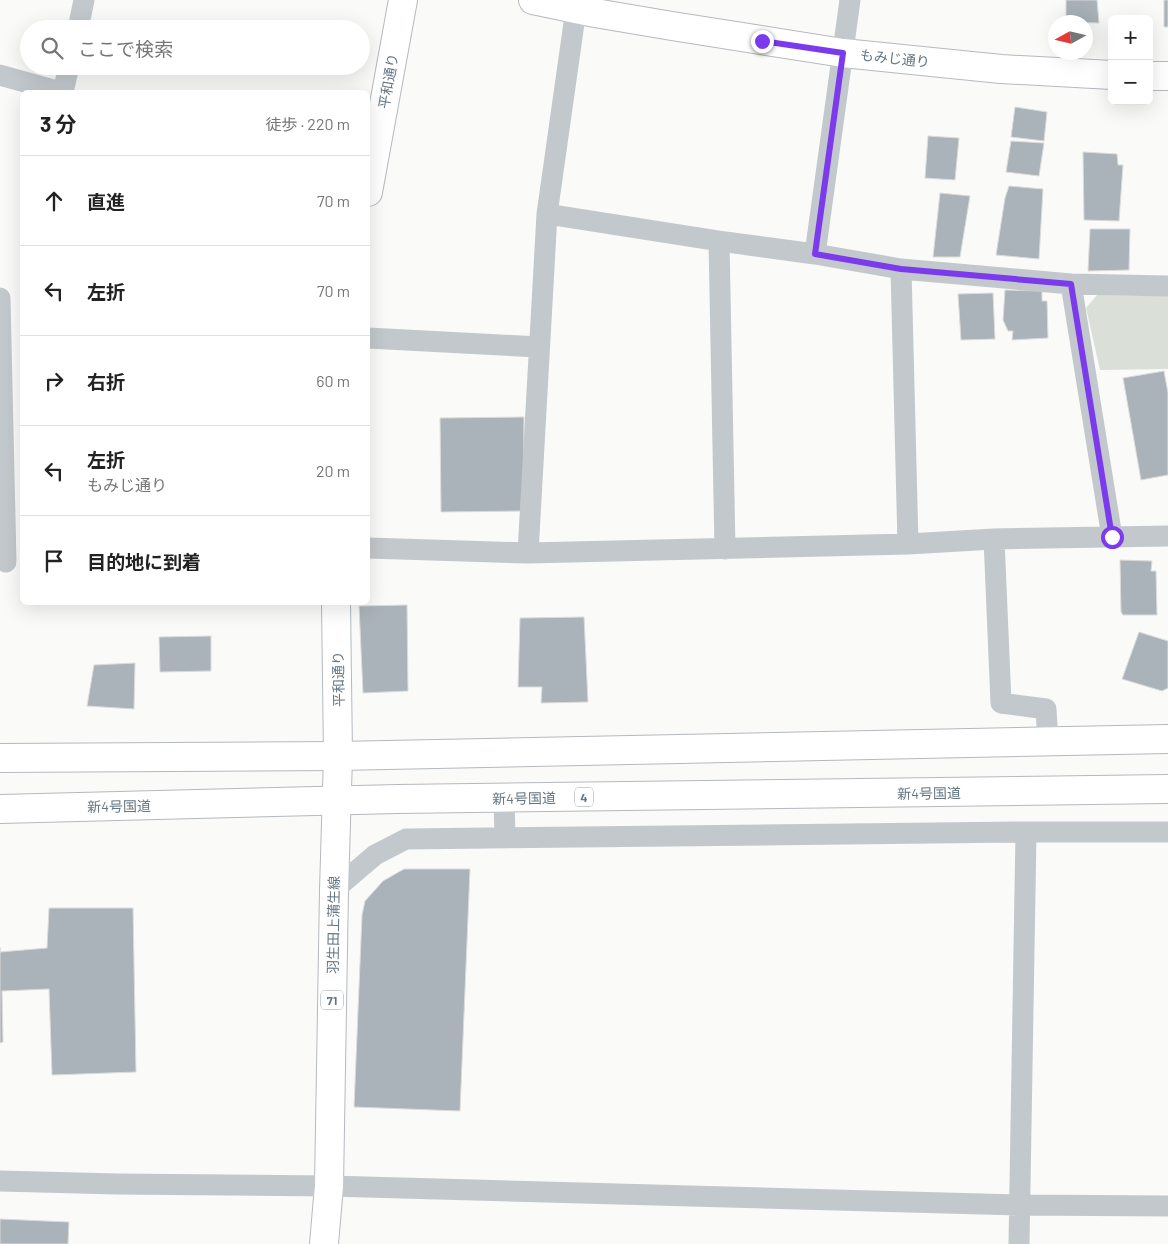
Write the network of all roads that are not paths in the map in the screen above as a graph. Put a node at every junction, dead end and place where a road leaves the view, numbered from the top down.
1 (84, 0) edge
2 (403, 0) edge
3 (533, 0) edge
4 (850, 0) edge
5 (589, 7) edge
6 (80, 20) edge
7 (843, 53) junction
8 (0, 75) edge
9 (67, 75) edge
10 (1108, 75) edge
11 (1153, 76) edge
12 (1168, 76) edge
13 (55, 90) edge
14 (63, 90) edge
15 (370, 164) edge
16 (547, 214) junction
17 (719, 241) junction
18 (815, 254) junction
19 (901, 269) junction
20 (1071, 284) junction
21 (1168, 286) edge
22 (0, 298) edge
23 (370, 338) edge
24 (539, 347) junction
25 (1, 390) edge
26 (1168, 536) edge
27 (1112, 537) junction
28 (994, 539) junction
29 (908, 544) junction
30 (370, 548) edge
31 (725, 549) junction
32 (528, 553) junction
33 (10, 562) edge
34 (336, 605) edge
35 (1168, 739) edge
36 (1048, 743) junction
37 (338, 756) junction
38 (0, 758) edge
39 (1168, 788) edge
40 (504, 798) junction
41 (336, 801) junction
42 (0, 809) edge
43 (1026, 832) junction
44 (1168, 832) edge
45 (505, 838) junction
46 (334, 890) junction
47 (0, 1181) edge
48 (329, 1186) junction
49 (1020, 1205) junction
50 (1168, 1206) edge
51 (324, 1244) edge
52 (1019, 1244) edge

1 - 6 street
2 - 15 main road, 平和通り
3 - 5 main road, もみじ通り
4 - 7 street
5 - 7 main road, もみじ通り
5 - 16 street
7 - 10 main road, もみじ通り
7 - 18 street
8 - 13 street
9 - 14 street
11 - 12 main road
16 - 17 street
16 - 24 street
17 - 18 street
17 - 31 street
18 - 19 street
19 - 20 street
19 - 29 street
20 - 21 street
20 - 27 street
22 - 25 street
23 - 24 street
24 - 32 street
25 - 33 street
26 - 27 street
27 - 28 street
28 - 29 street
28 - 36 street
29 - 31 street
30 - 32 street
31 - 32 street
34 - 37 main road, 平和通り
35 - 36 main road
36 - 37 main road
37 - 38 main road
37 - 41 main road, 羽生田上蒲生線 / 71
39 - 40 main road, 新4号国道 / 4
40 - 41 main road, 新4号国道 / 4
40 - 45 street
41 - 42 main road, 新4号国道 / 4
41 - 46 main road, 羽生田上蒲生線 / 71
43 - 44 street
43 - 45 street
43 - 49 street
45 - 46 street
46 - 48 main road, 羽生田上蒲生線 / 71
47 - 48 street
48 - 49 street
48 - 51 main road, 羽生田上蒲生線 / 71
49 - 50 street
49 - 52 street

